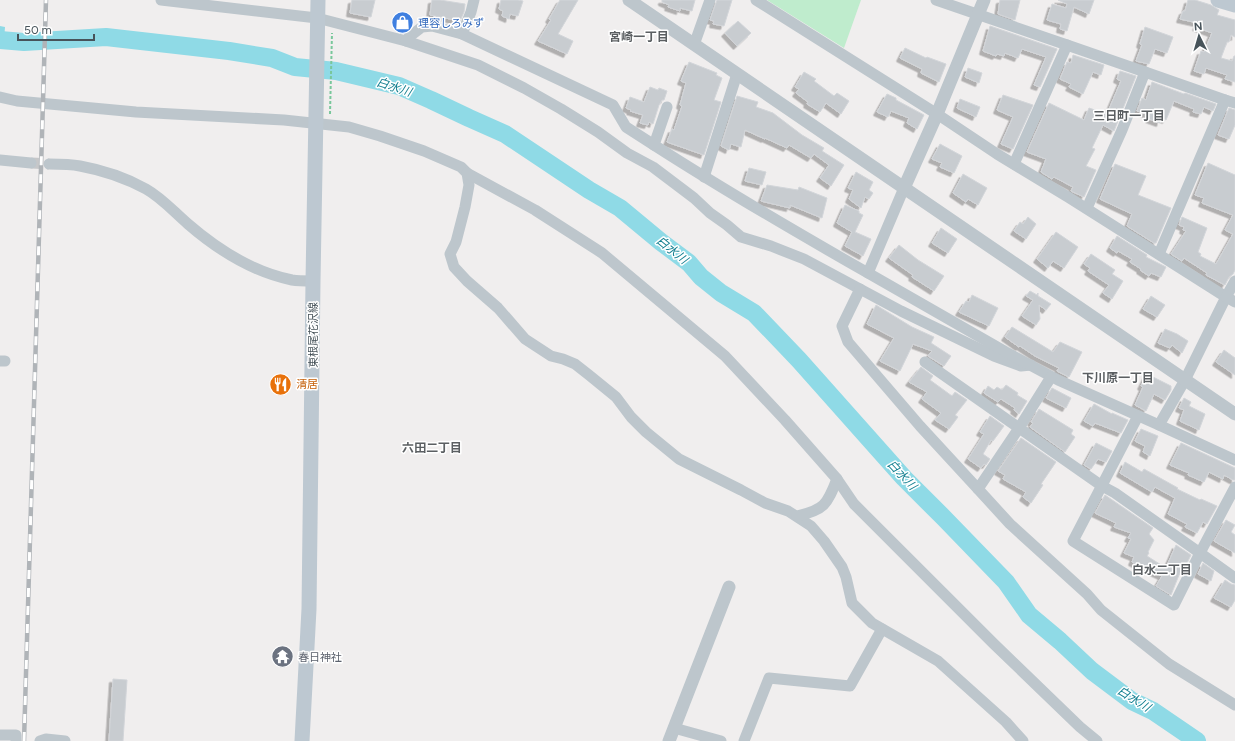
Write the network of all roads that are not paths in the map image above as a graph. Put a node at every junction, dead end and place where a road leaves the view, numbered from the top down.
1 (161, 0) edge
2 (318, 0) edge
3 (474, 0) edge
4 (630, 0) edge
5 (710, 0) edge
6 (756, 0) edge
7 (936, 0) edge
8 (984, 0) edge
9 (1218, 0) edge
10 (1235, 6) edge
11 (978, 15) junction
12 (317, 20) junction
13 (462, 34) junction
14 (406, 41) junction
15 (694, 45) junction
16 (1067, 45) junction
17 (1145, 72) junction
18 (737, 74) junction
19 (0, 97) edge
20 (1230, 101) edge
21 (667, 107) dead end
22 (937, 114) junction
23 (321, 120) junction
24 (654, 145) junction
25 (0, 160) edge
26 (31, 163) tunnel mouth
27 (49, 164) tunnel mouth
28 (1014, 164) junction
29 (467, 173) junction
30 (704, 177) junction
31 (904, 188) junction
32 (1086, 208) junction
33 (1159, 254) junction
34 (868, 273) junction
35 (313, 281) junction
36 (1235, 281) edge
37 (860, 289) junction
38 (1231, 300) edge
39 (925, 362) dead end
40 (1031, 365) junction
41 (1051, 377) junction
42 (1185, 380) junction
43 (1235, 414) edge
44 (1138, 416) junction
45 (1159, 425) junction
46 (1019, 428) junction
47 (1235, 460) edge
48 (837, 479) junction
49 (1102, 486) junction
50 (1235, 487) edge
51 (978, 489) junction
52 (797, 516) junction
53 (1200, 553) junction
54 (1235, 578) edge
55 (729, 587) dead end
56 (882, 629) junction
57 (1234, 701) edge
58 (674, 728) junction
59 (0, 735) edge
60 (16, 741) edge
61 (40, 741) edge
62 (65, 741) edge
63 (302, 741) edge
64 (669, 741) edge
65 (721, 741) edge
66 (744, 741) edge
67 (1023, 741) edge
68 (1097, 741) edge

1 - 12 street
2 - 12 main road, 東根尾花沢線
3 - 13 street
4 - 15 street
5 - 15 street
6 - 22 street
7 - 11 street
8 - 11 street
9 - 10 main road
11 - 16 street
11 - 22 street
12 - 14 street
12 - 23 main road, 東根尾花沢線
13 - 14 street
13 - 24 street
14 - 37 street
15 - 18 street
16 - 17 street
16 - 28 street
17 - 20 street
17 - 32 street
18 - 30 street
18 - 31 street
19 - 23 street
20 - 33 street
21 - 24 street
22 - 28 street
22 - 31 street
23 - 29 street
23 - 35 main road, 東根尾花沢線
24 - 30 street
25 - 26 street
27 - 35 street
28 - 32 street
29 - 48 street
29 - 52 street
30 - 34 street
31 - 34 street
31 - 42 street
32 - 33 street
33 - 38 street
34 - 40 street
35 - 63 main road, 東根尾花沢線
36 - 38 street
37 - 40 street
37 - 51 street
38 - 42 street
39 - 46 street
40 - 41 street
41 - 44 street
41 - 46 street
42 - 43 street
42 - 45 street
44 - 45 street
44 - 49 street
45 - 47 street
46 - 49 street
46 - 51 street
48 - 52 street
48 - 68 street
49 - 53 street
49 - 53 street
50 - 53 street
51 - 57 street
52 - 56 street
53 - 54 street
55 - 58 street
56 - 66 street
56 - 67 street
58 - 64 street
58 - 65 street
59 - 60 street
61 - 62 street

